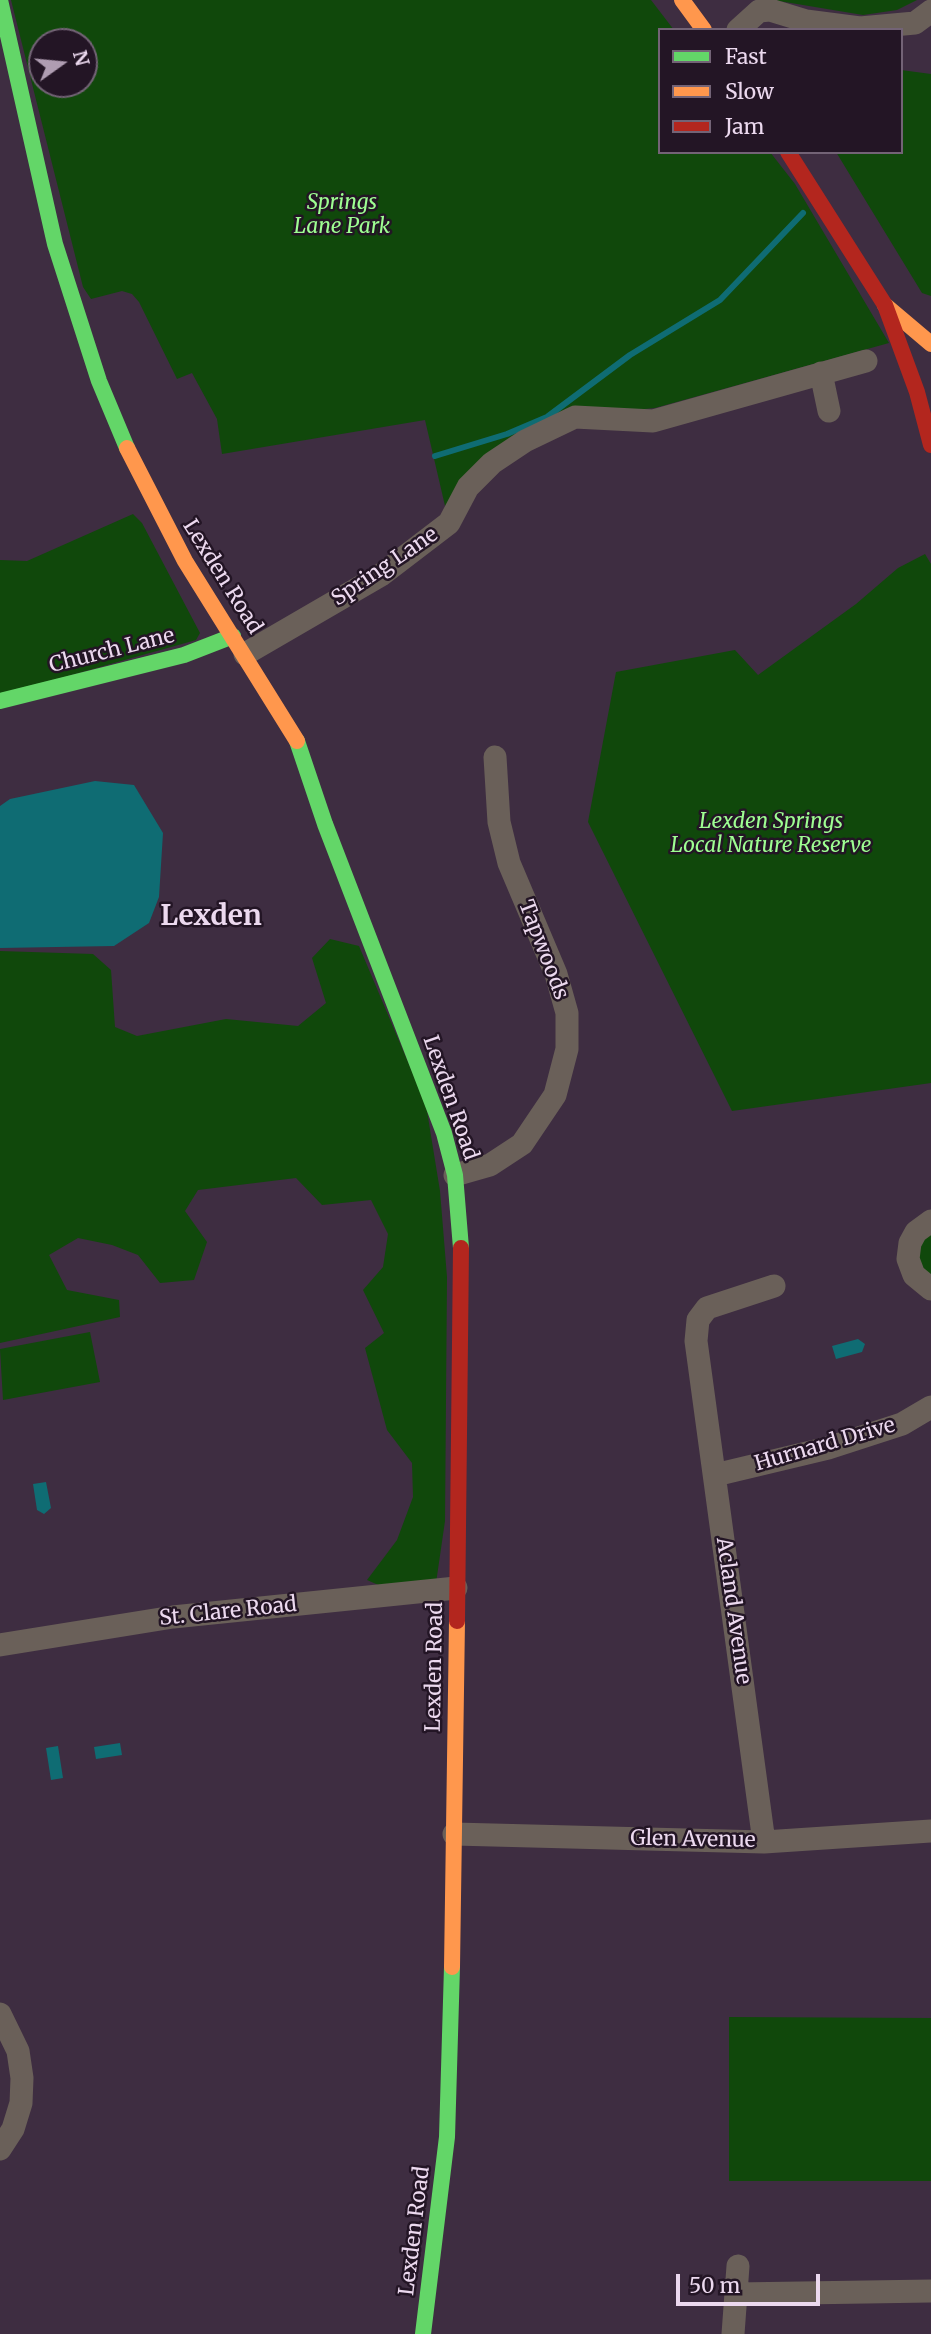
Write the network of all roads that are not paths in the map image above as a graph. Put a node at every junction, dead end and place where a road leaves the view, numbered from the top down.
1 (1, 0) edge
2 (682, 0) edge
3 (926, 21) edge
4 (703, 28) edge
5 (740, 28) edge
6 (860, 28) edge
7 (860, 28) edge
8 (789, 154) edge
9 (885, 305) junction
10 (931, 344) edge
11 (866, 361) dead end
12 (821, 373) junction
13 (829, 411) dead end
14 (931, 446) edge
15 (239, 645) junction
16 (0, 701) edge
17 (495, 757) dead end
18 (455, 1175) junction
19 (931, 1221) edge
20 (774, 1286) dead end
21 (931, 1289) edge
22 (931, 1408) edge
23 (715, 1475) junction
24 (456, 1588) junction
25 (0, 1645) edge
26 (931, 1831) edge
27 (454, 1834) junction
28 (764, 1842) junction
29 (0, 2014) edge
30 (0, 2149) edge
31 (738, 2266) dead end
32 (931, 2291) edge
33 (736, 2294) junction
34 (423, 2334) edge
35 (733, 2334) edge

1 - 15 main road, Lexden Road
2 - 4 main road
3 - 7 street
5 - 6 street
8 - 9 main road
9 - 10 main road
9 - 14 main road
11 - 12 street, Spring Lane
12 - 13 street
12 - 15 street, Spring Lane
15 - 16 main road, Church Lane
15 - 18 main road, Lexden Road
17 - 18 street, Tapwoods
18 - 24 main road, Lexden Road
19 - 21 street
20 - 23 street, Acland Avenue
22 - 23 street, Hurnard Drive
23 - 28 street, Acland Avenue
24 - 25 street, St. Clare Road
24 - 27 main road, Lexden Road
26 - 28 street, Glen Avenue
27 - 28 street, Glen Avenue
27 - 34 main road, Lexden Road
29 - 30 street
31 - 33 street
32 - 33 street
33 - 35 street

